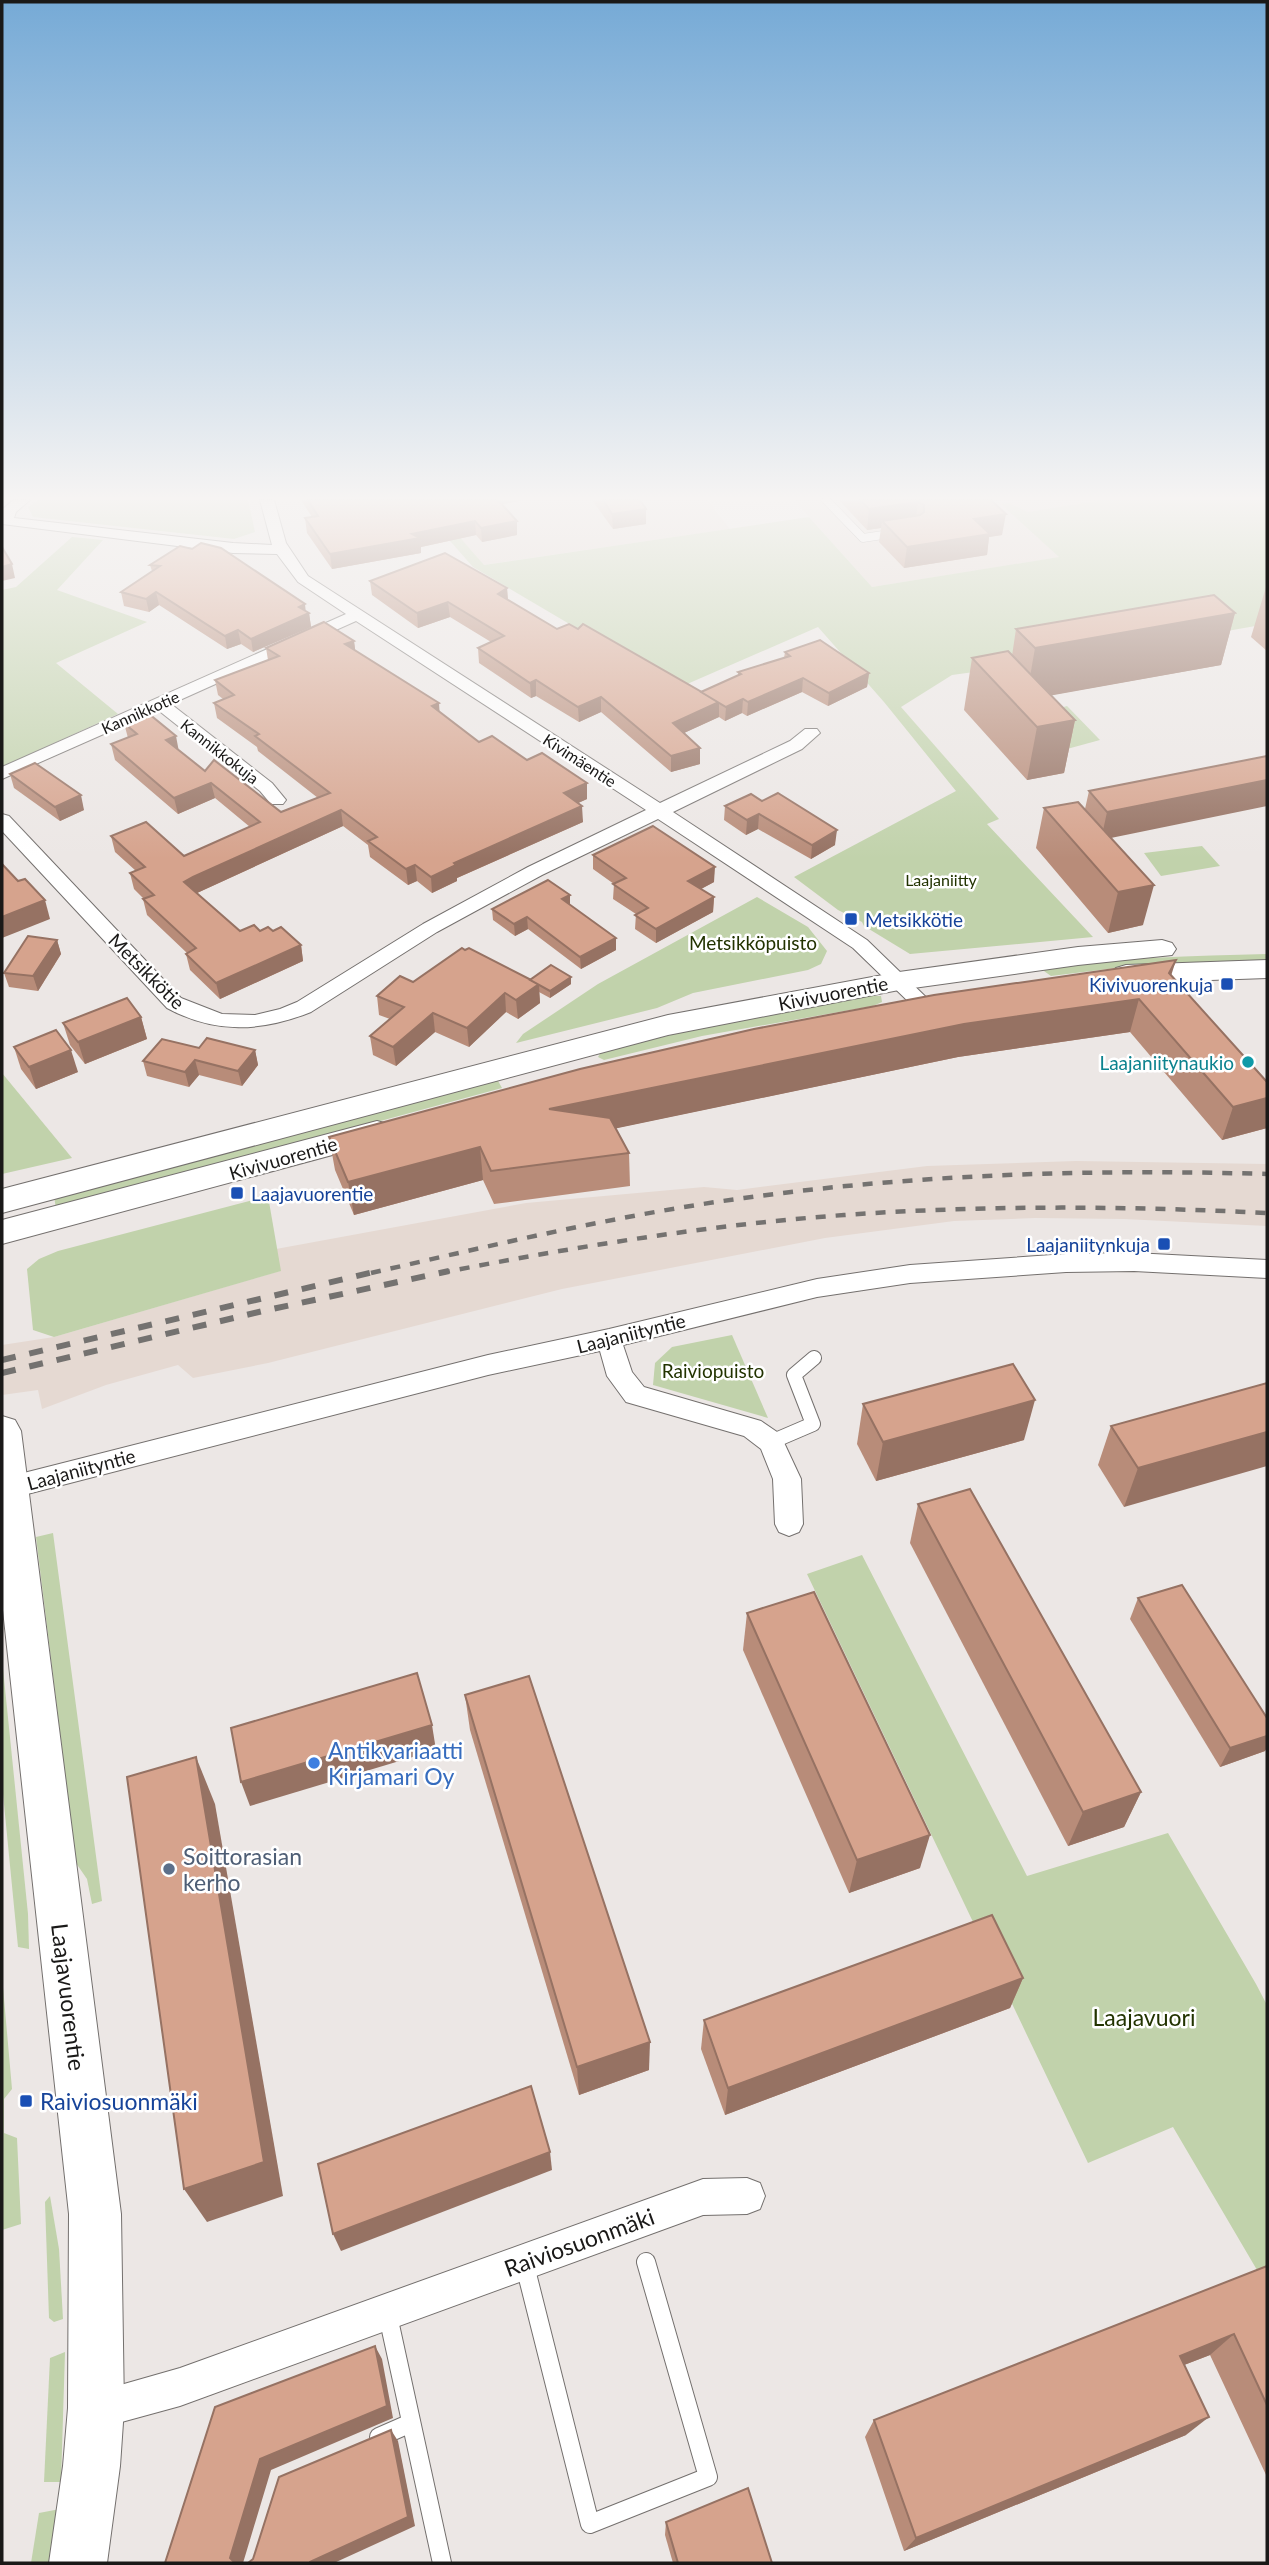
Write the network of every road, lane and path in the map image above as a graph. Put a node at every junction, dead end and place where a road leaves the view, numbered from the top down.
1 (346, 620) edge
2 (363, 620) edge
3 (160, 704) junction
4 (811, 733) dead end
5 (2, 774) edge
6 (278, 800) dead end
7 (659, 811) junction
8 (2, 820) edge
9 (1267, 946) edge
10 (1267, 969) edge
11 (899, 981) junction
12 (922, 1003) junction
13 (2, 1201) edge
14 (2, 1232) edge
15 (1267, 1269) edge
16 (609, 1339) junction
17 (814, 1358) dead end
18 (2, 1432) edge
19 (771, 1442) junction
20 (8, 1488) junction
21 (789, 1524) dead end
22 (747, 2196) dead end
23 (524, 2262) junction
24 (646, 2262) dead end
25 (387, 2312) junction
26 (96, 2410) junction
27 (411, 2423) junction
28 (363, 2443) edge
29 (78, 2563) edge
30 (442, 2563) edge

1 - 3 street, Kannikkotie
2 - 7 street, Kivimäentie
3 - 5 street, Kannikkotie
3 - 6 street, Kannikkokuja
4 - 7 street, Metsikkötie
7 - 8 street, Metsikkötie
7 - 11 street, Kivimäentie
9 - 11 street, Kivivuorentie
10 - 12 street, Kivivuorentie
11 - 12 street, Kivimäentie
11 - 13 street, Kivivuorentie
12 - 14 street, Kivivuorentie
15 - 16 street, Laajaniityntie
16 - 19 street
16 - 20 street, Laajaniityntie
17 - 19 lane
18 - 20 street, Laajavuorentie
19 - 21 street
20 - 26 street, Laajavuorentie
22 - 23 street, Raiviosuonmäki
23 - 24 lane
23 - 25 street, Raiviosuonmäki
25 - 26 street, Raiviosuonmäki
25 - 27 lane
26 - 29 street, Laajavuorentie
27 - 28 lane
27 - 30 lane

